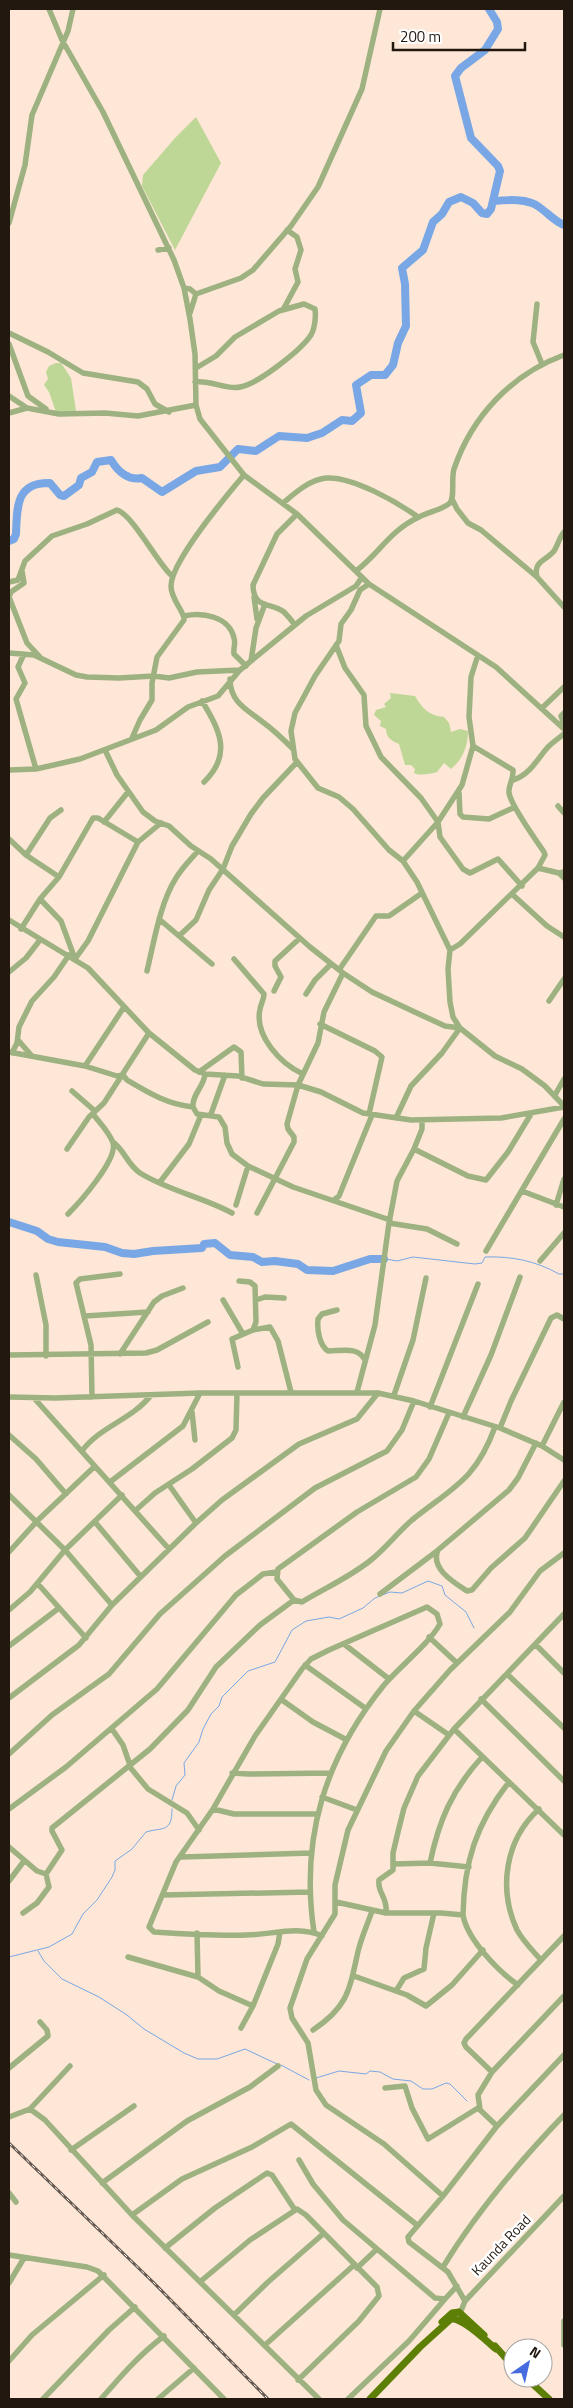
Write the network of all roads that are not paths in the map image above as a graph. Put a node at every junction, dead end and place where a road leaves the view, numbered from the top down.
1 (49, 9) edge
2 (73, 9) edge
3 (380, 9) edge
4 (62, 40) junction
5 (9, 223) edge
6 (287, 230) junction
7 (169, 248) junction
8 (158, 250) dead end
9 (184, 288) junction
10 (196, 294) junction
11 (537, 304) dead end
12 (284, 308) junction
13 (189, 314) junction
14 (9, 333) edge
15 (9, 344) edge
16 (564, 355) edge
17 (542, 364) junction
18 (196, 368) junction
19 (195, 382) junction
20 (9, 396) edge
21 (196, 405) junction
22 (27, 408) junction
23 (50, 412) junction
24 (169, 412) junction
25 (9, 413) edge
26 (244, 474) junction
27 (452, 499) junction
28 (283, 503) junction
29 (297, 514) junction
30 (418, 517) junction
31 (564, 532) edge
32 (22, 571) junction
33 (356, 571) junction
34 (172, 576) junction
35 (362, 577) junction
36 (537, 577) junction
37 (9, 582) edge
38 (369, 584) junction
39 (254, 597) junction
40 (265, 604) junction
41 (564, 607) edge
42 (184, 616) junction
43 (258, 621) junction
44 (295, 625) junction
45 (336, 645) junction
46 (9, 653) edge
47 (24, 654) junction
48 (478, 655) junction
49 (41, 658) junction
50 (252, 661) junction
51 (246, 666) junction
52 (240, 670) junction
53 (154, 676) junction
54 (230, 679) junction
55 (564, 687) edge
56 (202, 701) junction
57 (542, 708) junction
58 (564, 713) edge
59 (562, 727) edge
60 (564, 734) edge
61 (132, 738) junction
62 (473, 746) junction
63 (106, 750) junction
64 (294, 750) junction
65 (297, 762) junction
66 (36, 769) junction
67 (9, 770) edge
68 (514, 780) junction
69 (204, 782) dead end
70 (128, 792) junction
71 (459, 793) junction
72 (558, 806) dead end
73 (515, 807) junction
74 (61, 810) dead end
75 (564, 813) edge
76 (104, 822) junction
77 (438, 822) junction
78 (161, 823) junction
79 (9, 839) edge
80 (138, 842) junction
81 (198, 851) junction
82 (26, 855) junction
83 (404, 861) junction
84 (538, 868) junction
85 (223, 870) junction
86 (561, 872) edge
87 (59, 877) junction
88 (564, 878) edge
89 (522, 886) junction
90 (422, 893) junction
91 (513, 895) junction
92 (40, 899) junction
93 (160, 919) junction
94 (9, 920) edge
95 (21, 929) junction
96 (180, 934) junction
97 (564, 937) edge
98 (300, 938) junction
99 (40, 940) junction
100 (450, 950) junction
101 (69, 955) junction
102 (234, 958) dead end
103 (76, 959) junction
104 (212, 964) dead end
105 (331, 964) junction
106 (147, 971) dead end
107 (9, 972) edge
108 (341, 972) junction
109 (564, 979) edge
110 (274, 991) dead end
111 (306, 994) dead end
112 (549, 1001) dead end
113 (124, 1007) junction
114 (320, 1024) junction
115 (460, 1028) junction
116 (149, 1033) junction
117 (18, 1040) junction
118 (10, 1053) edge
119 (31, 1055) junction
120 (85, 1066) junction
121 (202, 1073) junction
122 (303, 1074) junction
123 (123, 1075) junction
124 (225, 1075) junction
125 (242, 1078) junction
126 (564, 1079) edge
127 (298, 1086) junction
128 (72, 1091) dead end
129 (555, 1095) junction
130 (564, 1106) edge
131 (192, 1107) junction
132 (94, 1112) junction
133 (211, 1114) junction
134 (532, 1114) junction
135 (201, 1115) junction
136 (370, 1115) junction
137 (396, 1118) junction
138 (564, 1118) edge
139 (422, 1121) junction
140 (113, 1142) junction
141 (67, 1149) dead end
142 (414, 1149) junction
143 (248, 1166) junction
144 (564, 1179) edge
145 (276, 1180) junction
146 (160, 1182) junction
147 (522, 1191) junction
148 (334, 1200) junction
149 (236, 1205) dead end
150 (556, 1205) junction
151 (564, 1208) edge
152 (232, 1213) dead end
153 (257, 1213) dead end
154 (68, 1214) dead end
155 (390, 1221) junction
156 (564, 1233) edge
157 (458, 1244) dead end
158 (486, 1251) dead end
159 (540, 1261) dead end
160 (120, 1274) dead end
161 (36, 1275) dead end
162 (520, 1277) dead end
163 (426, 1278) dead end
164 (238, 1281) dead end
165 (478, 1284) dead end
166 (183, 1288) dead end
167 (284, 1298) dead end
168 (223, 1300) dead end
169 (256, 1300) junction
170 (337, 1310) dead end
171 (148, 1312) junction
172 (85, 1316) junction
173 (564, 1319) edge
174 (208, 1322) dead end
175 (256, 1322) junction
176 (263, 1327) junction
177 (253, 1330) junction
178 (243, 1334) junction
179 (91, 1354) junction
180 (120, 1354) junction
181 (9, 1355) edge
182 (46, 1356) junction
183 (365, 1360) junction
184 (238, 1367) dead end
185 (291, 1392) junction
186 (356, 1392) junction
187 (200, 1393) junction
188 (238, 1393) junction
189 (378, 1393) junction
190 (152, 1395) junction
191 (394, 1395) junction
192 (92, 1397) junction
193 (9, 1398) edge
194 (34, 1398) junction
195 (414, 1401) junction
196 (564, 1402) edge
197 (430, 1407) junction
198 (192, 1412) junction
199 (449, 1413) junction
200 (463, 1417) junction
201 (498, 1428) junction
202 (9, 1435) edge
203 (195, 1440) dead end
204 (536, 1443) junction
205 (542, 1446) junction
206 (82, 1451) junction
207 (564, 1460) edge
208 (94, 1467) junction
209 (564, 1481) edge
210 (110, 1482) junction
211 (169, 1484) junction
212 (66, 1494) junction
213 (122, 1495) junction
214 (9, 1496) edge
215 (136, 1510) junction
216 (94, 1522) junction
217 (196, 1522) junction
218 (35, 1524) junction
219 (65, 1550) junction
220 (170, 1550) junction
221 (438, 1550) junction
222 (9, 1552) edge
223 (564, 1553) edge
224 (276, 1572) junction
225 (141, 1577) junction
226 (38, 1584) junction
227 (380, 1594) dead end
228 (294, 1600) junction
229 (112, 1605) junction
230 (59, 1608) junction
231 (9, 1610) edge
232 (564, 1615) edge
233 (429, 1637) junction
234 (86, 1638) junction
235 (344, 1644) junction
236 (536, 1645) junction
237 (9, 1646) edge
238 (457, 1663) junction
239 (305, 1665) junction
240 (564, 1673) edge
241 (507, 1674) junction
242 (389, 1679) junction
243 (9, 1698) edge
244 (282, 1700) junction
245 (481, 1700) junction
246 (365, 1708) junction
247 (414, 1712) junction
248 (112, 1728) junction
249 (564, 1728) edge
250 (454, 1729) junction
251 (449, 1735) junction
252 (346, 1740) junction
253 (9, 1754) edge
254 (482, 1757) junction
255 (129, 1765) junction
256 (232, 1773) junction
257 (331, 1773) junction
258 (564, 1781) edge
259 (509, 1782) junction
260 (322, 1797) junction
261 (9, 1809) edge
262 (213, 1809) junction
263 (539, 1809) junction
264 (357, 1810) junction
265 (316, 1814) junction
266 (199, 1830) junction
267 (564, 1835) edge
268 (9, 1848) edge
269 (311, 1853) junction
270 (182, 1857) junction
271 (24, 1861) junction
272 (430, 1863) junction
273 (394, 1864) junction
274 (468, 1866) junction
275 (46, 1874) junction
276 (9, 1881) edge
277 (310, 1892) junction
278 (163, 1895) junction
279 (336, 1902) junction
280 (372, 1911) junction
281 (23, 1913) dead end
282 (386, 1913) junction
283 (434, 1913) junction
284 (463, 1915) junction
285 (280, 1932) junction
286 (314, 1932) junction
287 (197, 1934) junction
288 (322, 1936) junction
289 (564, 1936) edge
290 (483, 1950) junction
291 (128, 1957) dead end
292 (541, 1960) junction
293 (354, 1976) junction
294 (198, 1977) junction
295 (518, 1985) junction
296 (396, 1991) junction
297 (564, 1996) edge
298 (253, 2006) junction
299 (40, 2022) dead end
300 (241, 2028) dead end
301 (313, 2030) dead end
302 (564, 2055) edge
303 (70, 2066) dead end
304 (278, 2066) dead end
305 (9, 2068) edge
306 (492, 2072) junction
307 (385, 2088) dead end
308 (134, 2106) dead end
309 (30, 2109) junction
310 (480, 2109) junction
311 (564, 2115) edge
312 (9, 2117) edge
313 (497, 2126) junction
314 (71, 2150) junction
315 (300, 2160) dead end
316 (102, 2183) junction
317 (9, 2193) edge
318 (443, 2196) junction
319 (564, 2196) edge
320 (16, 2202) dead end
321 (295, 2210) junction
322 (132, 2215) junction
323 (418, 2225) junction
324 (323, 2234) junction
325 (165, 2248) junction
326 (377, 2249) junction
327 (9, 2255) edge
328 (24, 2258) junction
329 (356, 2266) junction
330 (443, 2267) junction
331 (104, 2275) junction
332 (201, 2281) junction
333 (9, 2283) edge
334 (457, 2286) junction
335 (444, 2299) junction
336 (465, 2301) junction
337 (135, 2308) junction
338 (234, 2316) junction
339 (462, 2318) junction
340 (564, 2321) edge
341 (164, 2336) junction
342 (265, 2345) junction
343 (564, 2345) edge
344 (503, 2356) edge
345 (9, 2361) edge
346 (194, 2368) junction
347 (298, 2380) junction
348 (537, 2388) edge
349 (43, 2399) edge
350 (101, 2399) edge
351 (158, 2399) edge
352 (224, 2399) edge
353 (319, 2399) edge
354 (348, 2399) edge
355 (370, 2399) edge
356 (549, 2399) edge

1 - 4 street
2 - 4 street
3 - 6 street
4 - 5 street
4 - 7 street
6 - 10 street
6 - 12 street
7 - 8 street
7 - 9 street
9 - 10 street
9 - 13 street
10 - 13 street
11 - 17 street
12 - 18 street
12 - 19 street
13 - 18 street
14 - 24 street
15 - 23 street
16 - 17 street
17 - 27 street
18 - 19 street
19 - 21 street
20 - 22 street
21 - 24 street
21 - 26 street
22 - 23 street
22 - 25 street
23 - 24 street
26 - 28 street
26 - 34 street
27 - 30 street
27 - 36 street
28 - 29 street
28 - 30 street
29 - 33 street
29 - 39 street
30 - 33 street
31 - 36 street
32 - 34 street
32 - 37 street
32 - 49 street
33 - 35 street
34 - 42 street
35 - 38 street
35 - 44 street
36 - 41 street
38 - 45 street
38 - 48 street
39 - 40 street
39 - 43 street
40 - 43 street
40 - 44 street
42 - 51 street
42 - 53 street
43 - 50 street
44 - 50 street
45 - 64 street
45 - 77 street
46 - 47 street
47 - 49 street
47 - 66 street
48 - 57 street
48 - 62 street
49 - 53 street
50 - 51 street
51 - 52 street
52 - 53 street
52 - 54 street
53 - 61 street
54 - 56 street
54 - 64 street
55 - 57 street
56 - 61 street
56 - 69 street
57 - 59 street
58 - 59 street
60 - 68 street
61 - 63 street
62 - 68 street
62 - 71 street
63 - 66 street
63 - 70 street
64 - 65 street
65 - 83 street
65 - 85 street
66 - 67 street
68 - 73 street
70 - 76 street
70 - 78 street
71 - 73 street
71 - 77 street
72 - 75 street
73 - 84 street
74 - 82 street
76 - 80 street
76 - 87 street
77 - 83 street
77 - 89 street
78 - 80 street
78 - 81 street
79 - 82 street
80 - 103 street
81 - 85 street
81 - 93 street
82 - 87 street
83 - 90 street
84 - 86 street
84 - 89 street
85 - 96 street
85 - 98 street
86 - 88 street
87 - 92 street
89 - 91 street
90 - 100 street
90 - 108 street
91 - 97 street
91 - 100 street
92 - 95 street
92 - 103 street
93 - 96 street
93 - 106 street
94 - 95 street
95 - 99 street
96 - 104 street
98 - 105 street
98 - 110 street
99 - 101 street
99 - 107 street
100 - 115 street
101 - 103 street
101 - 117 street
102 - 122 street
103 - 113 street
105 - 108 street
105 - 111 street
108 - 114 street
108 - 115 street
109 - 112 street
113 - 116 street
113 - 120 street
114 - 122 street
114 - 136 street
115 - 129 street
115 - 137 street
116 - 121 street
116 - 123 street
117 - 118 street
117 - 119 street
118 - 119 street
119 - 120 street
120 - 123 street
121 - 124 street
121 - 125 street
121 - 131 street
122 - 127 street
123 - 131 street
123 - 132 street
124 - 125 street
124 - 133 street
125 - 127 street
126 - 129 street
127 - 136 street
127 - 145 street
128 - 132 street
129 - 130 street
130 - 134 street
131 - 135 street
132 - 140 street
132 - 141 street
133 - 135 street
133 - 143 street
134 - 139 street
134 - 142 street
135 - 146 street
136 - 137 street
136 - 148 street
137 - 139 street
138 - 147 street
139 - 142 street
140 - 146 street
140 - 154 street
142 - 155 street
143 - 145 street
143 - 149 street
144 - 150 street
145 - 148 street
145 - 153 street
146 - 152 street
147 - 150 street
147 - 158 street
148 - 155 street
150 - 151 street
155 - 157 street
155 - 183 street
156 - 159 street
160 - 172 street
161 - 182 street
162 - 200 street
163 - 191 street
164 - 169 street
165 - 197 street
166 - 171 street
167 - 169 street
168 - 178 street
169 - 175 street
170 - 183 street
171 - 172 street
171 - 180 street
172 - 179 street
173 - 201 street
174 - 180 street
175 - 176 street
175 - 177 street
176 - 177 street
176 - 185 street
177 - 178 street
178 - 184 street
179 - 180 street
179 - 182 street
179 - 192 street
181 - 182 street
183 - 186 street
185 - 186 street
185 - 188 street
186 - 189 street
187 - 188 street
187 - 190 street
187 - 198 street
188 - 211 street
189 - 191 street
189 - 217 street
190 - 192 street
190 - 206 street
191 - 195 street
192 - 194 street
193 - 194 street
194 - 206 street
195 - 197 street
195 - 253 street
196 - 205 street
197 - 199 street
198 - 203 street
198 - 210 street
199 - 200 street
199 - 224 street
200 - 201 street
201 - 204 street
201 - 228 street
202 - 212 street
204 - 205 street
204 - 221 street
205 - 207 street
206 - 208 street
208 - 210 street
208 - 212 street
209 - 221 street
210 - 213 street
211 - 215 street
211 - 217 street
212 - 218 street
213 - 215 street
213 - 216 street
214 - 218 street
215 - 220 street
216 - 219 street
216 - 225 street
217 - 220 street
218 - 219 street
218 - 222 street
219 - 226 street
219 - 229 street
220 - 225 street
221 - 227 street
223 - 238 street
224 - 228 street
224 - 248 street
225 - 229 street
226 - 230 street
226 - 231 street
228 - 255 street
229 - 234 street
230 - 234 street
230 - 237 street
232 - 236 street
233 - 235 street
233 - 238 street
233 - 242 street
234 - 243 street
235 - 239 street
235 - 242 street
236 - 240 street
236 - 241 street
238 - 247 street
239 - 244 street
239 - 246 street
241 - 245 street
241 - 249 street
242 - 246 street
244 - 252 street
244 - 256 street
245 - 250 street
245 - 258 street
246 - 252 street
247 - 251 street
247 - 264 street
248 - 255 street
248 - 261 street
250 - 251 street
250 - 254 street
251 - 273 street
252 - 257 street
254 - 259 street
254 - 272 street
255 - 266 street
255 - 275 street
256 - 257 street
256 - 262 street
257 - 260 street
259 - 263 street
259 - 274 street
260 - 264 street
260 - 265 street
262 - 265 street
262 - 266 street
263 - 267 street
263 - 292 street
264 - 279 street
265 - 269 street
266 - 270 street
268 - 271 street
269 - 270 street
269 - 277 street
270 - 278 street
271 - 275 street
271 - 276 street
272 - 273 street
272 - 274 street
273 - 282 street
274 - 284 street
275 - 281 street
277 - 278 street
277 - 286 street
278 - 287 street
279 - 280 street
279 - 288 street
280 - 282 street
280 - 293 street
282 - 283 street
283 - 284 street
283 - 296 street
284 - 290 street
285 - 286 street
285 - 287 street
285 - 298 street
286 - 288 street
287 - 294 street
288 - 318 street
289 - 292 street
290 - 295 street
290 - 296 street
291 - 294 street
292 - 295 street
293 - 296 street
293 - 301 street
294 - 298 street
295 - 306 street
297 - 306 street
298 - 300 street
299 - 305 street
302 - 313 street
303 - 309 street
304 - 316 street
306 - 310 street
307 - 310 street
308 - 314 street
309 - 312 street
309 - 314 street
310 - 313 street
311 - 330 street
313 - 318 street
314 - 316 street
315 - 326 street
316 - 322 street
317 - 320 street
318 - 323 street
319 - 336 street, Kaunda Road
321 - 324 street
321 - 325 street
321 - 332 street
322 - 323 street
322 - 325 street
323 - 330 street
324 - 329 street
324 - 338 street
325 - 332 street
326 - 329 street
326 - 335 street
327 - 328 street
328 - 331 street
328 - 333 street
329 - 342 street
329 - 347 street
330 - 334 street
331 - 337 street
331 - 345 street
332 - 338 street
334 - 335 street
334 - 336 street
335 - 354 street
336 - 339 street, Kaunda Road
337 - 341 street
337 - 349 street
338 - 342 street
339 - 344 main road
339 - 355 main road
340 - 343 street
341 - 346 street
341 - 350 street
342 - 347 street
346 - 351 street
346 - 352 street
347 - 353 street
348 - 356 main road

